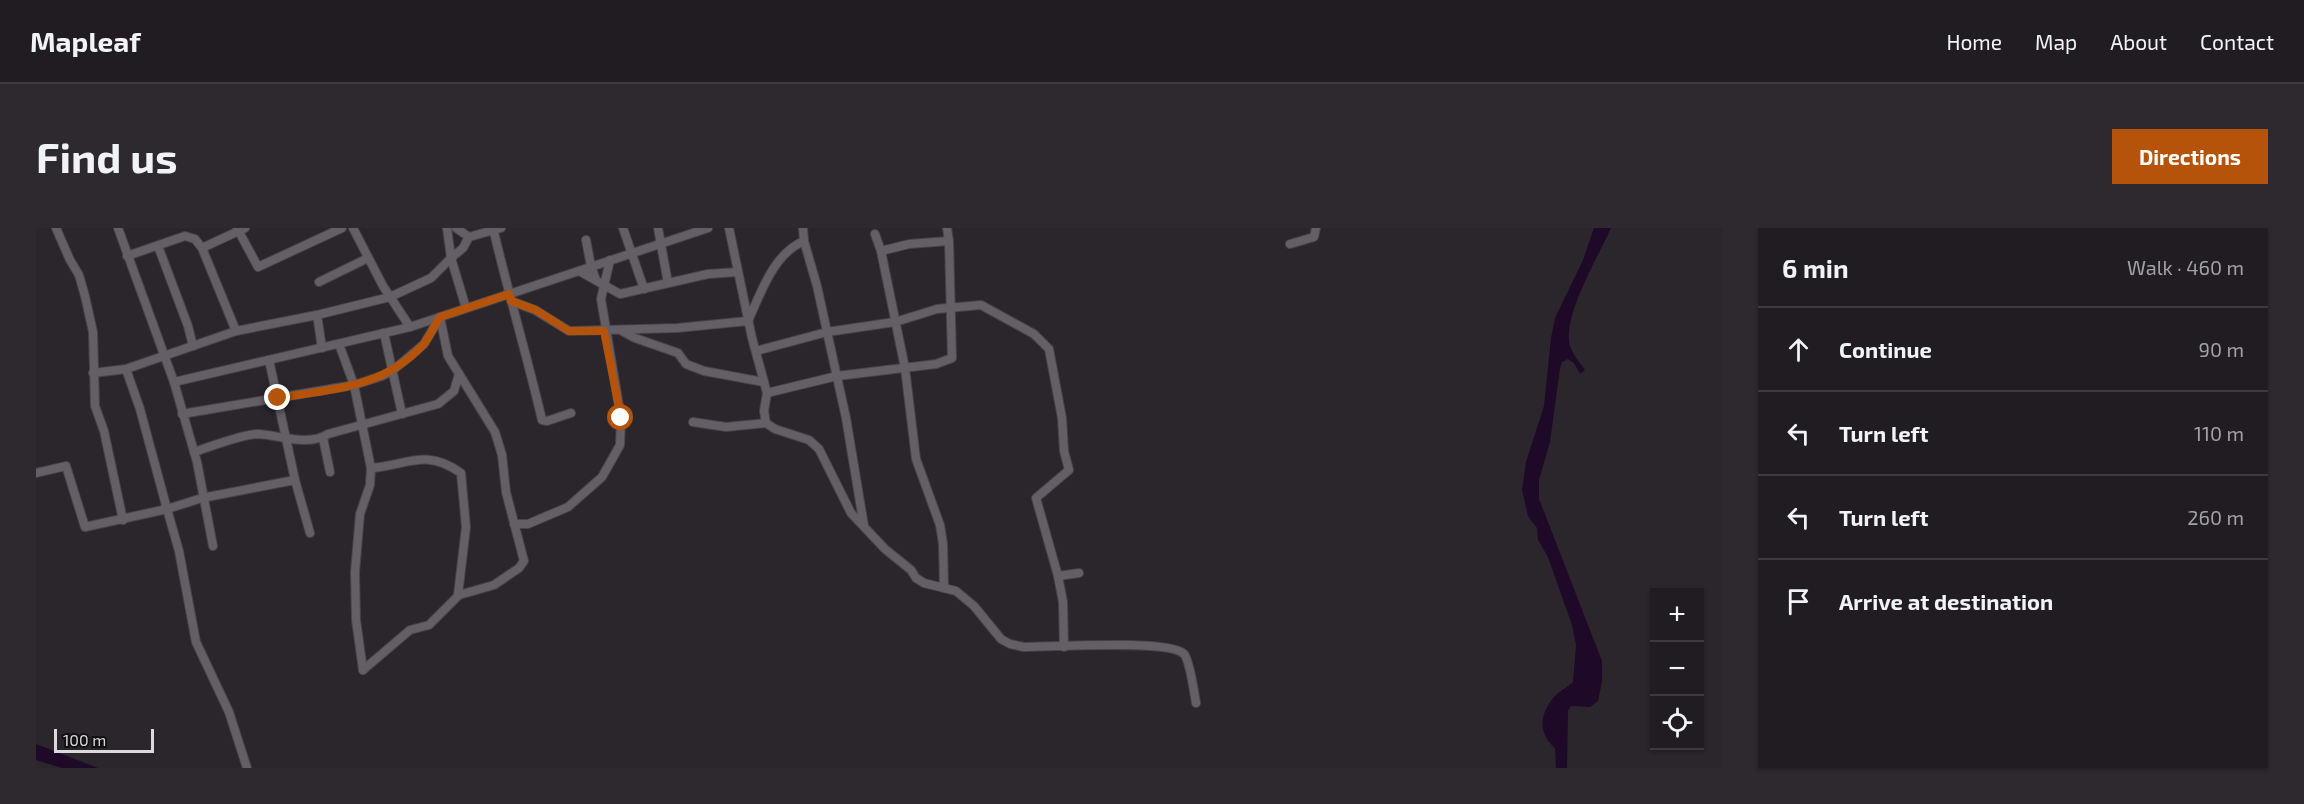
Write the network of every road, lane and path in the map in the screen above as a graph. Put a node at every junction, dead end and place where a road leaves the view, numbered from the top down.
1 (56, 228) edge
2 (118, 228) edge
3 (342, 228) edge
4 (353, 228) edge
5 (447, 228) edge
6 (456, 228) edge
7 (622, 228) edge
8 (658, 228) edge
9 (708, 228) edge
10 (729, 228) edge
11 (803, 228) edge
12 (947, 228) edge
13 (1316, 228) edge
14 (240, 229) edge
15 (496, 229) edge
16 (875, 234) dead end
17 (469, 237) junction
18 (586, 240) dead end
19 (804, 241) junction
20 (949, 241) junction
21 (661, 243) junction
22 (1290, 244) dead end
23 (158, 246) junction
24 (202, 248) junction
25 (881, 251) junction
26 (632, 253) junction
27 (127, 256) junction
28 (368, 258) junction
29 (451, 258) junction
30 (610, 260) junction
31 (591, 267) junction
32 (579, 271) junction
33 (738, 272) junction
34 (319, 282) dead end
35 (600, 283) junction
36 (668, 283) junction
37 (644, 289) junction
38 (390, 297) junction
39 (510, 298) junction
40 (951, 307) junction
41 (466, 308) junction
42 (317, 315) junction
43 (440, 317) junction
44 (748, 321) junction
45 (894, 322) junction
46 (410, 327) junction
47 (621, 330) junction
48 (236, 331) junction
49 (604, 331) junction
50 (827, 332) junction
51 (384, 333) junction
52 (339, 344) junction
53 (193, 346) junction
54 (322, 348) junction
55 (756, 351) junction
56 (164, 356) junction
57 (269, 360) junction
58 (905, 368) junction
59 (126, 369) junction
60 (392, 371) junction
61 (93, 373) junction
62 (459, 374) junction
63 (837, 376) junction
64 (174, 382) junction
65 (764, 382) junction
66 (354, 385) junction
67 (767, 393) junction
68 (278, 398) junction
69 (571, 413) dead end
70 (182, 414) junction
71 (402, 414) junction
72 (693, 422) dead end
73 (766, 423) junction
74 (362, 426) junction
75 (323, 438) junction
76 (287, 440) junction
77 (194, 452) junction
78 (371, 468) junction
79 (330, 472) dead end
80 (36, 473) edge
81 (295, 480) junction
82 (202, 498) junction
83 (167, 509) junction
84 (123, 520) junction
85 (514, 524) junction
86 (864, 526) junction
87 (310, 533) dead end
88 (213, 546) dead end
89 (1079, 573) dead end
90 (1058, 576) junction
91 (944, 588) junction
92 (458, 595) junction
93 (1064, 647) junction
94 (1196, 703) dead end
95 (247, 768) edge

1 - 61 street
2 - 27 street
3 - 14 street
4 - 28 street
5 - 29 street
6 - 17 street
7 - 26 street
8 - 21 street
9 - 21 street
10 - 33 street
11 - 19 street
12 - 20 street
13 - 22 street
14 - 24 street
15 - 17 street
15 - 39 street
16 - 25 street
17 - 29 street
18 - 31 street
19 - 44 street
19 - 50 street
20 - 25 street
20 - 40 street
21 - 26 street
21 - 36 street
23 - 24 street
23 - 27 street
23 - 53 street
24 - 48 street
25 - 45 street
26 - 30 street
26 - 37 street
27 - 56 street
28 - 34 street
28 - 38 street
29 - 38 street
29 - 41 street
30 - 31 street
30 - 35 street
31 - 32 street
31 - 35 street
32 - 35 street
32 - 39 street
33 - 36 street
33 - 44 street
35 - 37 street
35 - 49 street
36 - 37 street
38 - 42 street
38 - 46 street
39 - 41 street
39 - 49 street
39 - 69 street
40 - 45 street
40 - 58 street
40 - 90 street
41 - 43 street
42 - 48 street
42 - 54 street
43 - 46 street
43 - 60 street
43 - 62 street
44 - 47 street
44 - 55 street
45 - 50 street
45 - 58 street
46 - 51 street
47 - 49 street
47 - 65 street
48 - 53 street
49 - 85 street
50 - 55 street
50 - 63 street
51 - 52 street
51 - 60 street
52 - 54 street
52 - 66 street
53 - 56 street
54 - 57 street
55 - 65 street
56 - 59 street
56 - 64 street
57 - 64 street
57 - 68 street
58 - 63 street
58 - 91 street
59 - 61 street
59 - 83 street
60 - 66 street
60 - 71 street
61 - 84 street
62 - 71 street
62 - 85 street
63 - 67 street
63 - 86 street
64 - 70 street
65 - 67 street
66 - 68 street
66 - 74 street
67 - 73 street
68 - 70 street
68 - 76 street
70 - 77 street
71 - 74 street
72 - 73 street
73 - 86 street
74 - 75 street
74 - 78 street
75 - 76 street
75 - 79 street
76 - 77 street
76 - 81 street
77 - 82 street
78 - 92 street
78 - 92 street
80 - 84 street
81 - 82 street
81 - 87 street
82 - 83 street
82 - 88 street
83 - 84 street
83 - 95 street
85 - 92 street
86 - 91 street
89 - 90 street
90 - 93 street
91 - 93 street
93 - 94 street

